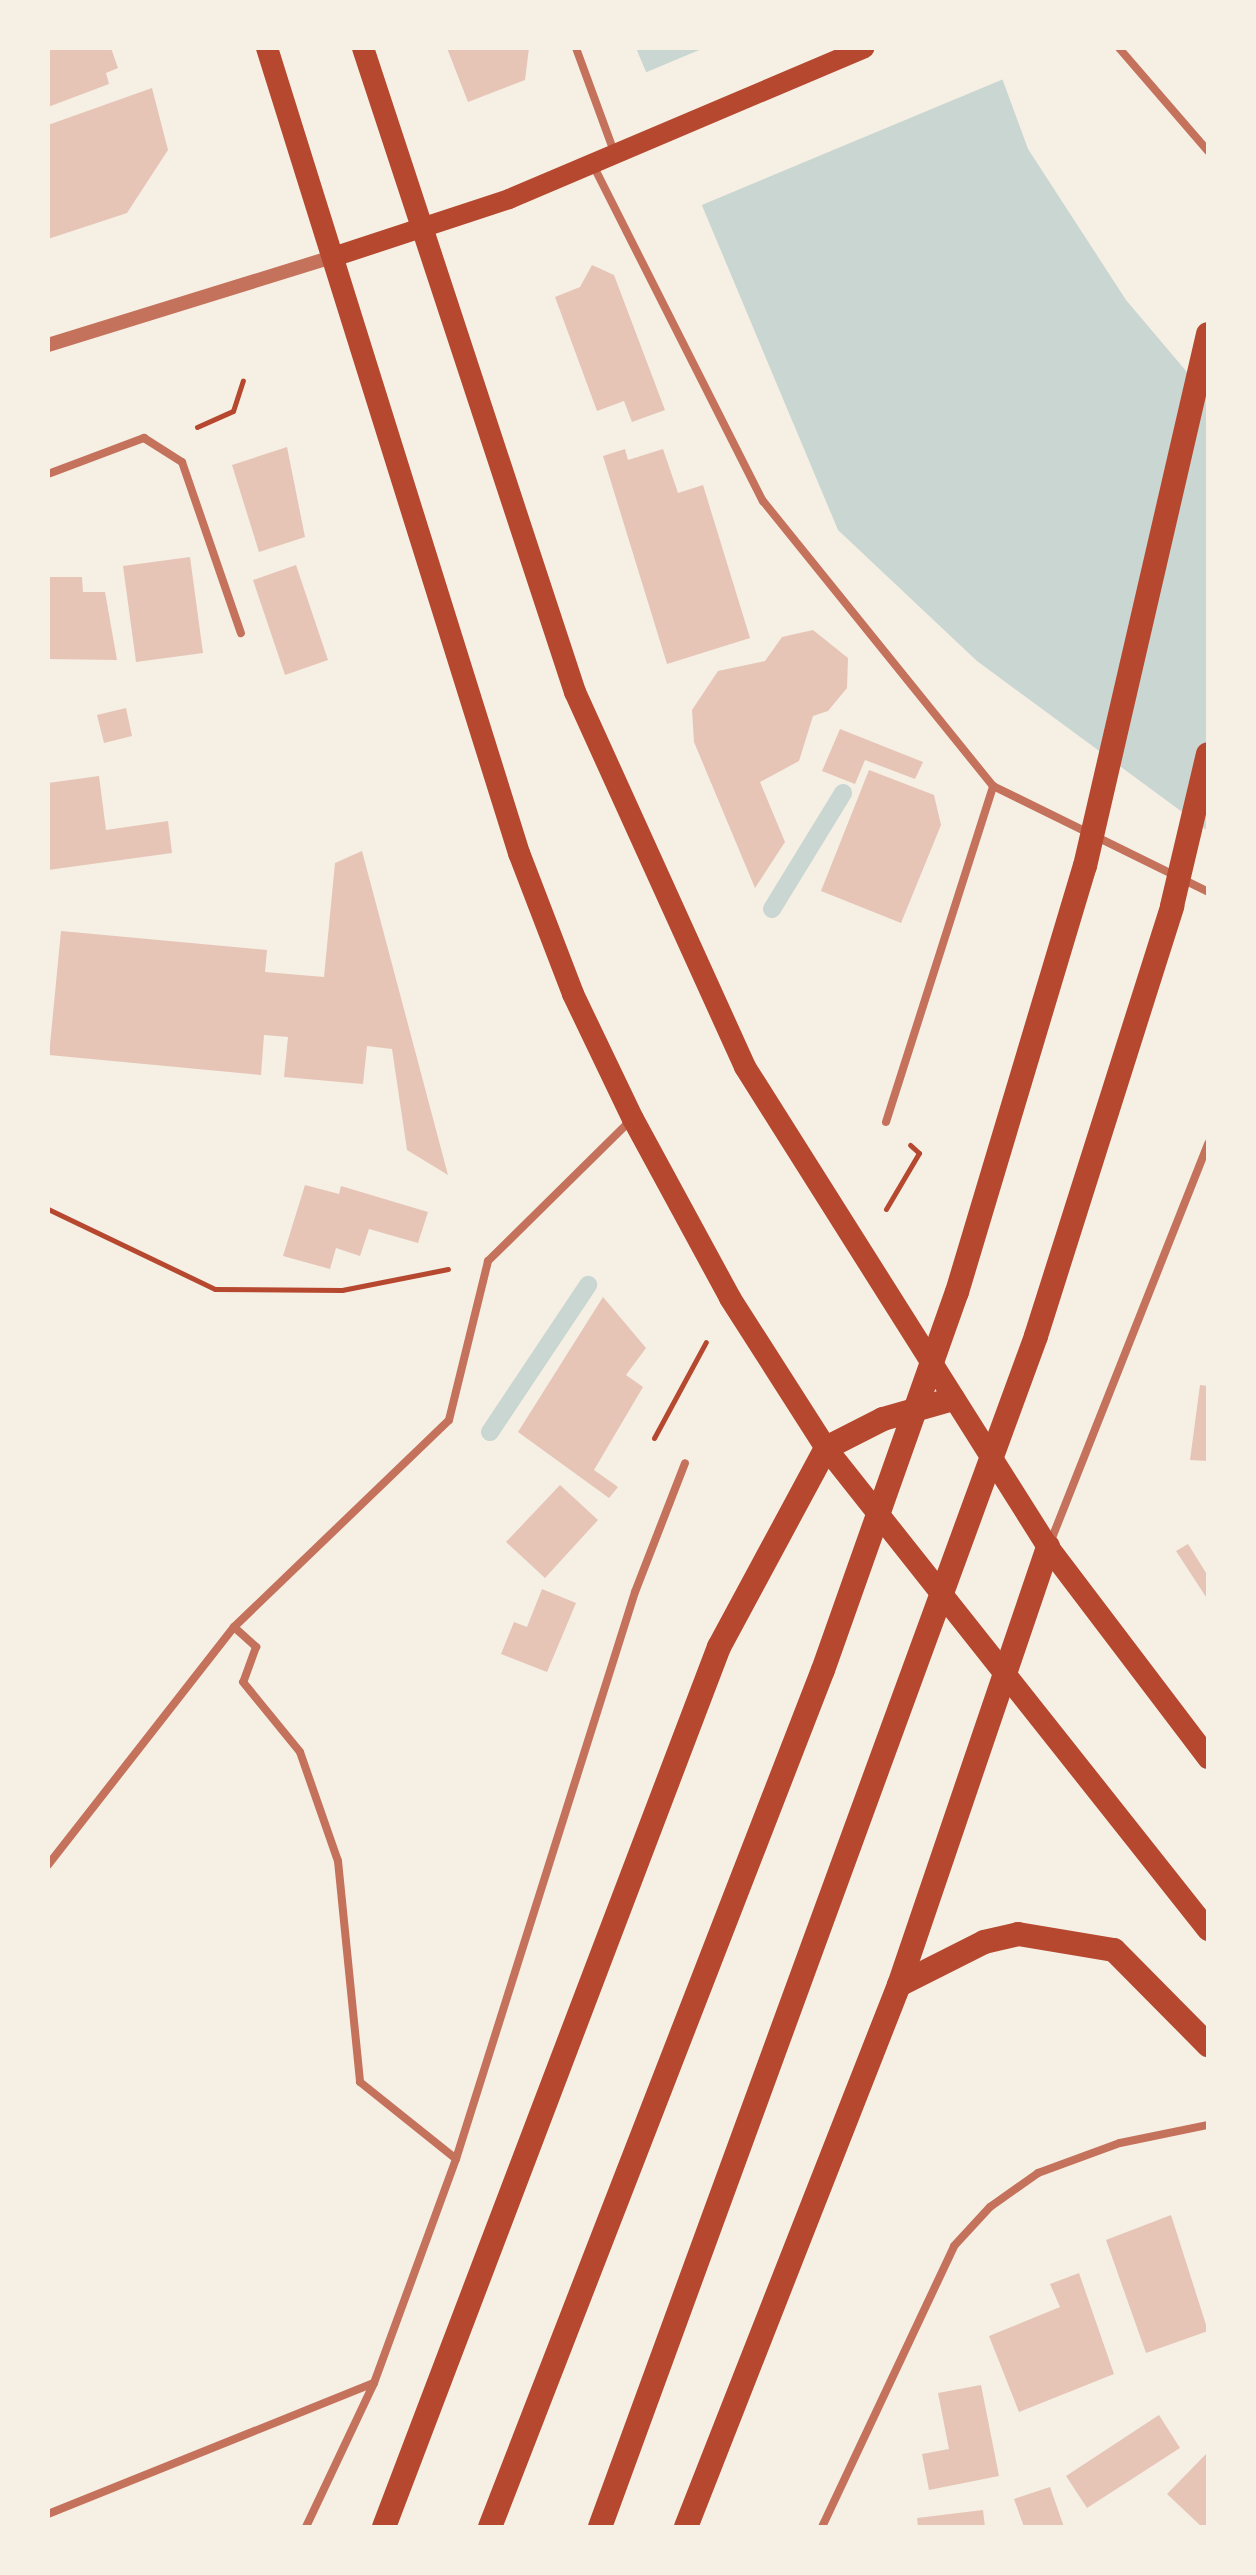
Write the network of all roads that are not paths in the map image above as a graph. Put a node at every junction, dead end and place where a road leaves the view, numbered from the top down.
1 (267, 48) edge
2 (363, 48) edge
3 (576, 48) edge
4 (864, 48) edge
5 (1119, 48) edge
6 (1208, 151) edge
7 (616, 157) junction
8 (593, 165) junction
9 (422, 228) junction
10 (333, 257) junction
11 (1208, 334) edge
12 (48, 345) edge
13 (48, 474) edge
14 (241, 633) dead end
15 (1208, 754) edge
16 (993, 786) junction
17 (1208, 892) edge
18 (633, 1119) junction
19 (886, 1122) road end
20 (1208, 1143) edge
21 (953, 1399) junction
22 (826, 1448) junction
23 (685, 1463) road end
24 (1048, 1547) junction
25 (234, 1627) junction
26 (1005, 1679) junction
27 (1208, 1758) edge
28 (48, 1865) edge
29 (1208, 1930) edge
30 (899, 1985) junction
31 (1208, 2045) edge
32 (1208, 2125) edge
33 (456, 2159) junction
34 (374, 2383) junction
35 (48, 2514) edge
36 (306, 2527) edge
37 (384, 2527) edge
38 (490, 2527) edge
39 (600, 2527) edge
40 (686, 2527) edge
41 (822, 2527) edge

1 - 10 highway
2 - 9 highway
3 - 7 street
4 - 7 main road
5 - 6 street
7 - 8 main road
8 - 9 main road
8 - 16 street
9 - 10 main road
9 - 21 highway
10 - 12 street
10 - 18 highway
11 - 38 highway
13 - 14 street
15 - 39 highway
16 - 17 street
16 - 19 street
18 - 22 highway
18 - 25 street
20 - 24 street
21 - 22 highway
21 - 24 highway
22 - 26 highway
22 - 37 highway
23 - 33 street
24 - 26 highway
24 - 27 highway
25 - 28 street
25 - 33 street
26 - 29 highway
26 - 30 highway
30 - 31 highway
30 - 40 highway
32 - 41 street
33 - 34 street
34 - 35 street
34 - 36 street

